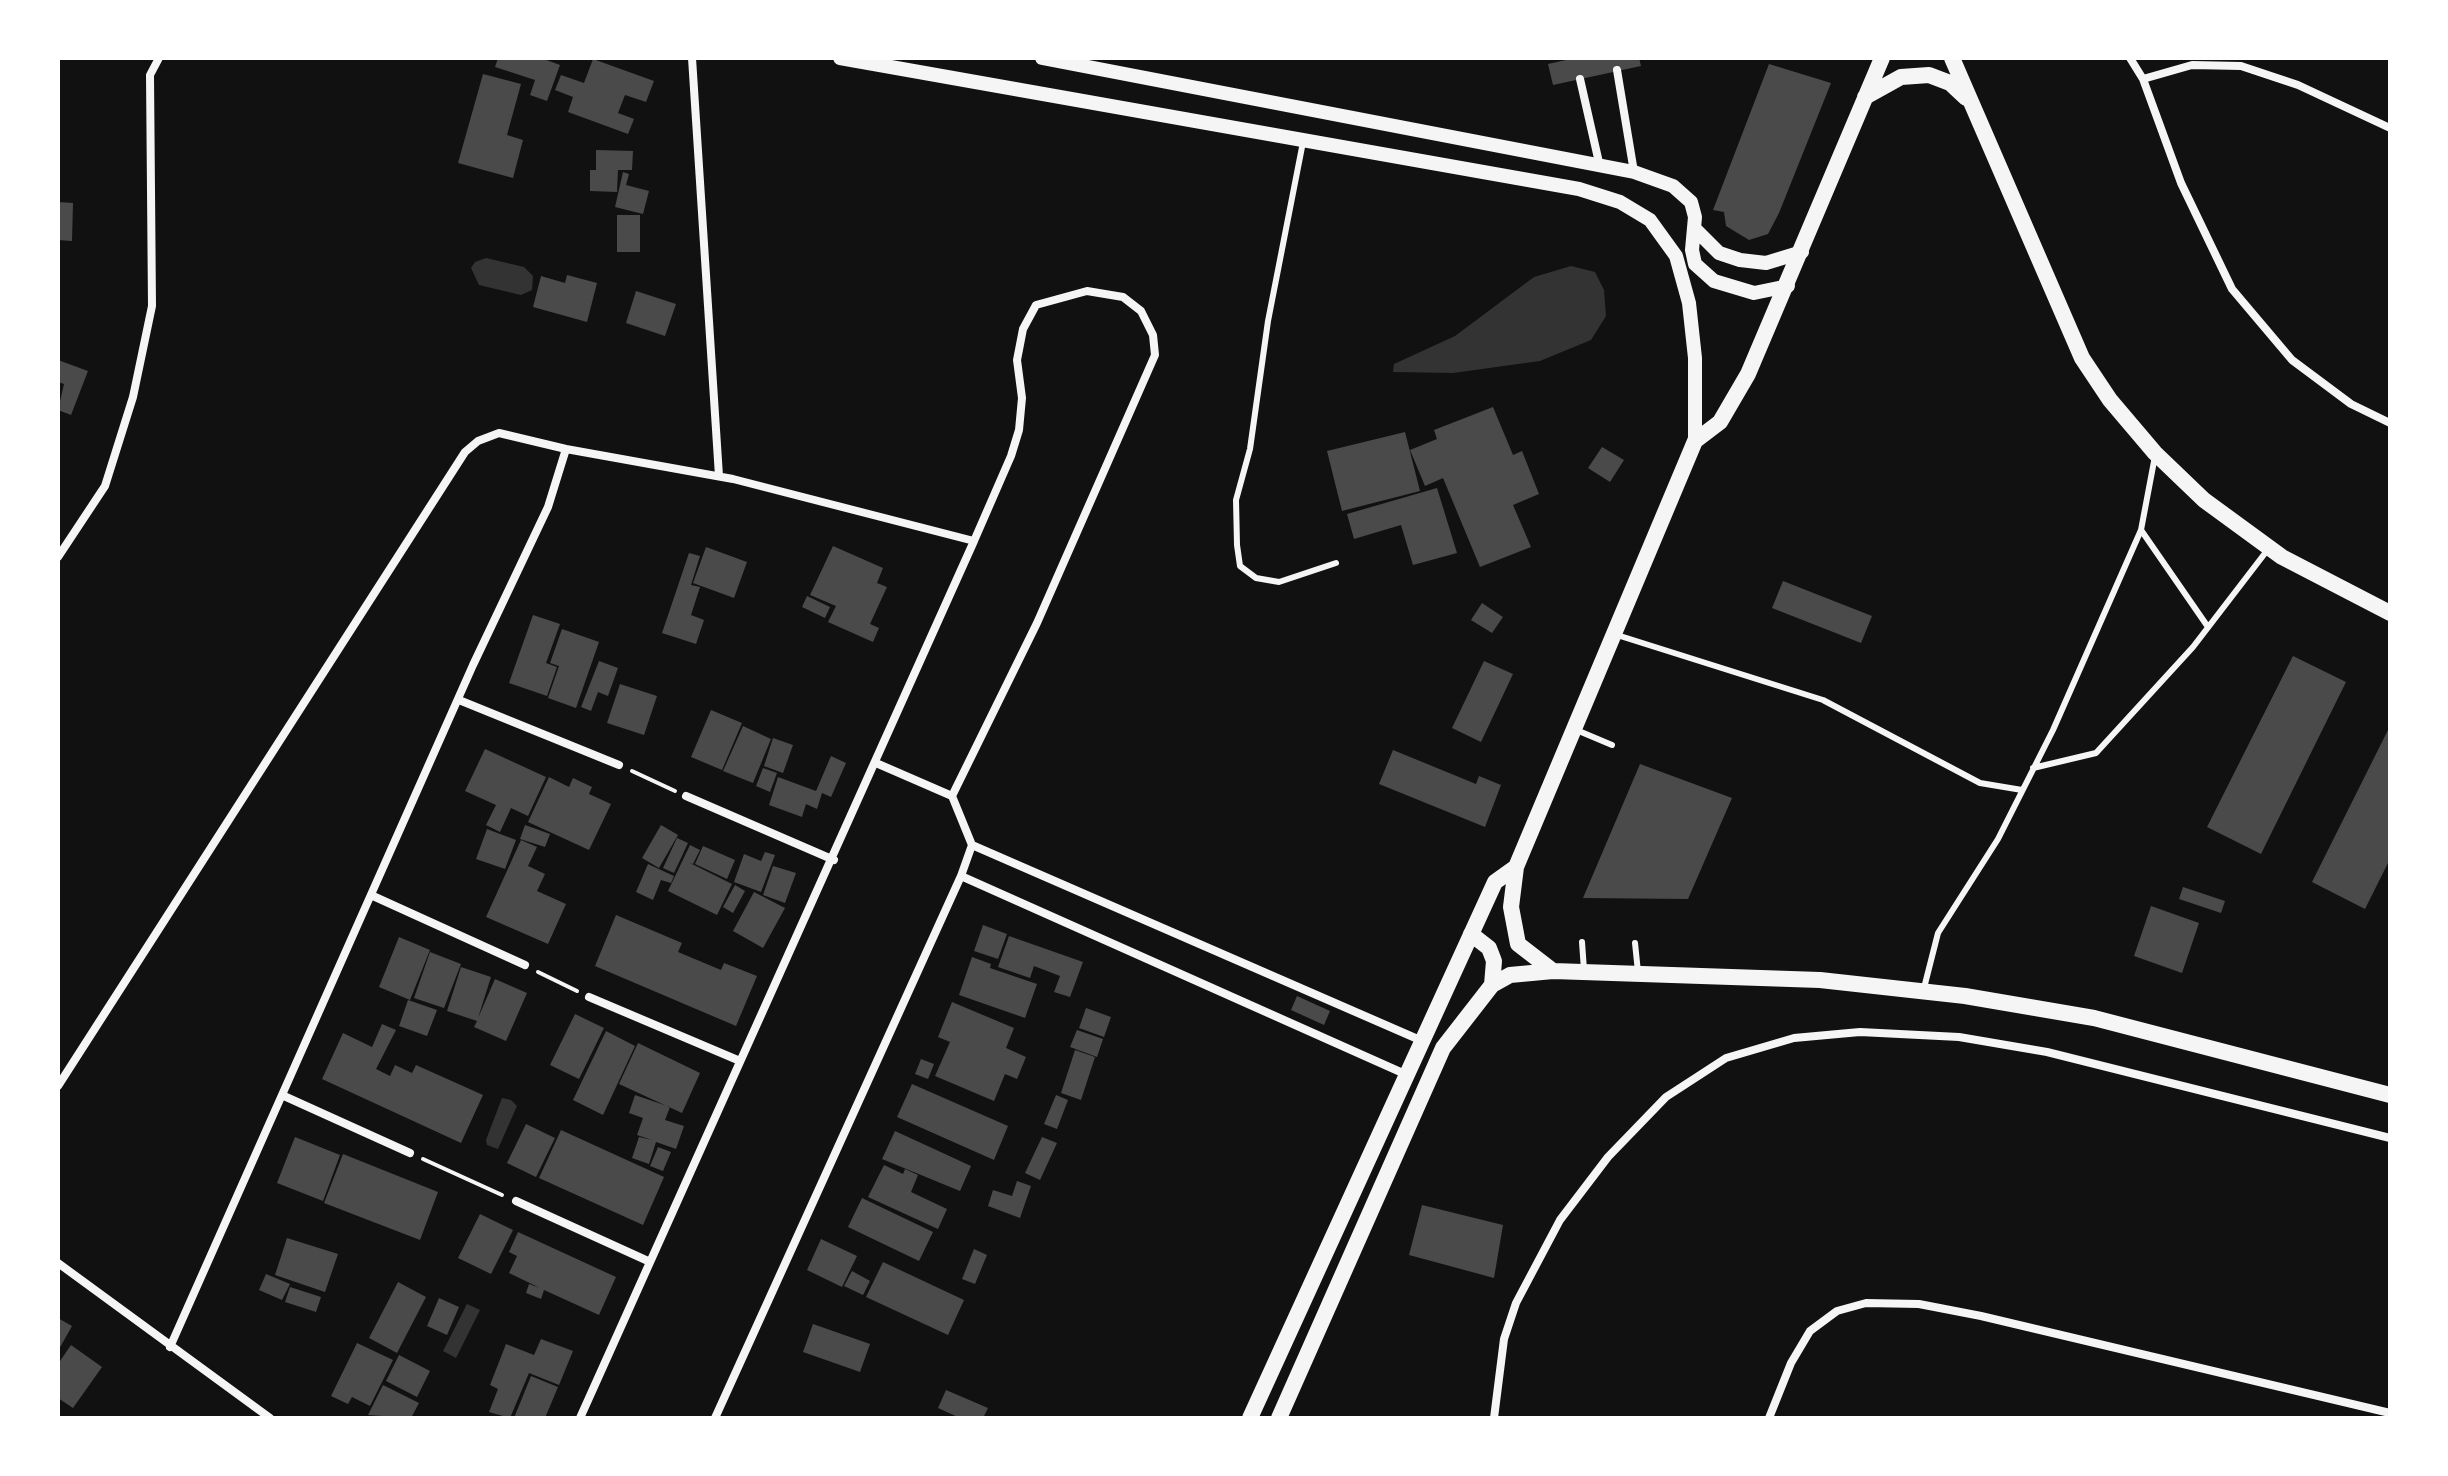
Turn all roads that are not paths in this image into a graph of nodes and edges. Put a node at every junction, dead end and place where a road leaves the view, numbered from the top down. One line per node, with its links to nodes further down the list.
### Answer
1 (159, 58): 28 (street)
2 (692, 58): 24 (street)
3 (840, 58): 14 (street)
4 (1042, 58): 15 (street)
5 (1882, 58): 11 (main road)
6 (1952, 58): 12 (main road)
7 (2130, 58): 10 (street)
8 (1617, 70): 16 (street)
9 (1580, 79): 15 (street)
10 (2143, 79): 13 (street); 20 (street)
11 (1865, 97): 12 (main road); 18 (main road)
12 (1975, 107): 23 (main road)
13 (2390, 128)
14 (1303, 139): 21 (street); 29 (lane)
15 (1600, 167): 16 (street)
16 (1634, 172): 17 (street)
17 (1694, 228): 18 (street); 19 (street)
18 (1802, 252): 19 (main road)
19 (1788, 286): 21 (main road)
20 (2390, 423)
21 (1695, 441): 32 (main road)
22 (566, 449): 24 (street); 33 (street); 60 (street)
23 (2155, 453): 25 (lane); 27 (main road)
24 (719, 476): 26 (street)
25 (2141, 530): 31 (lane); 38 (lane)
26 (974, 541): 36 (street); 41 (street)
27 (2269, 548): 30 (main road); 31 (lane)
28 (58, 557)
29 (1336, 563)
30 (2390, 613)
31 (2208, 627): 38 (lane)
32 (1613, 634): 34 (main road); 39 (lane)
33 (459, 700): 37 (street); 46 (street)
34 (1574, 729): 35 (lane); 44 (main road)
35 (1612, 745)
36 (876, 763): 41 (street); 43 (street)
37 (619, 765)
38 (2033, 768): 39 (lane)
39 (2022, 790): 55 (lane)
40 (686, 796): 43 (street)
41 (952, 796): 42 (street)
42 (972, 845): 45 (street); 57 (street)
43 (834, 860): 58 (street)
44 (1516, 867): 47 (main road); 51 (main road)
45 (961, 876): 59 (street); 72 (street)
46 (373, 896): 50 (street); 62 (street)
47 (1471, 934): 54 (main road); 57 (main road)
48 (1582, 942): 52 (lane)
49 (1635, 943): 53 (lane)
50 (525, 965)
51 (1553, 971): 52 (main road); 54 (main road)
52 (1584, 973): 53 (main road)
53 (1639, 975): 55 (main road)
54 (1492, 985): 74 (main road)
55 (1923, 991): 61 (main road)
56 (589, 997): 58 (street)
57 (1420, 1040): 59 (main road)
58 (740, 1061): 66 (street)
59 (1405, 1074): 73 (main road)
60 (58, 1086)
61 (2390, 1095)
62 (284, 1096): 64 (street); 68 (street)
63 (2390, 1138): 75 (street)
64 (410, 1153)
65 (516, 1201): 66 (street)
66 (648, 1261): 71 (street)
67 (58, 1263): 68 (street)
68 (170, 1347): 70 (street)
69 (2390, 1413): 76 (street)
70 (270, 1418)
71 (580, 1418)
72 (715, 1418)
73 (1250, 1418)
74 (1279, 1418)
75 (1494, 1418)
76 (1769, 1418)

